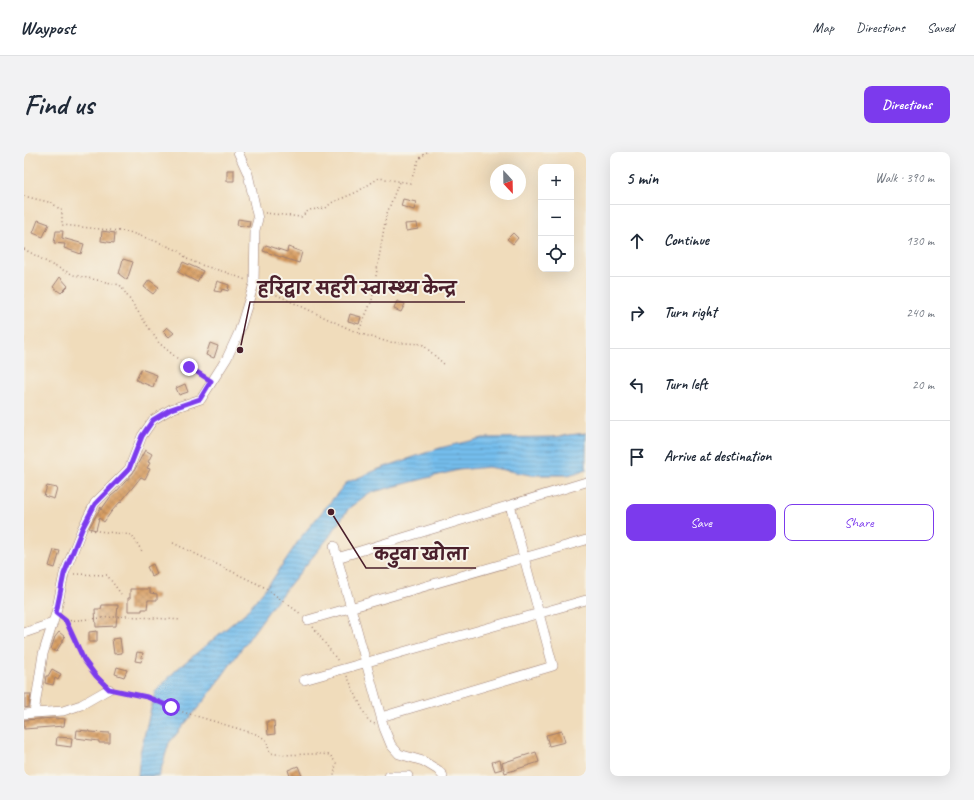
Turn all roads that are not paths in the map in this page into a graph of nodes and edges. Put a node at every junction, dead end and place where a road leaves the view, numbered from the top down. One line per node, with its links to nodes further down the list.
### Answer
1 (238, 152): 12 (street)
2 (586, 482): 3 (street)
3 (510, 505): 6 (street); 7 (street)
4 (586, 540): 7 (street)
5 (334, 546): 6 (street)
6 (337, 558): 9 (street)
7 (524, 558): 9 (street); 10 (street)
8 (586, 600): 10 (street)
9 (351, 609): 11 (street); 14 (street)
10 (539, 613): 14 (street); 19 (street)
11 (308, 620)
12 (53, 623): 13 (street); 17 (street)
13 (24, 633)
14 (366, 662): 15 (street); 19 (street)
15 (304, 680)
16 (109, 689): 17 (street)
17 (34, 713): 18 (street)
18 (24, 714)
19 (381, 717): 22 (street)
20 (389, 776): 21 (street)
21 (408, 776)
22 (443, 776)

